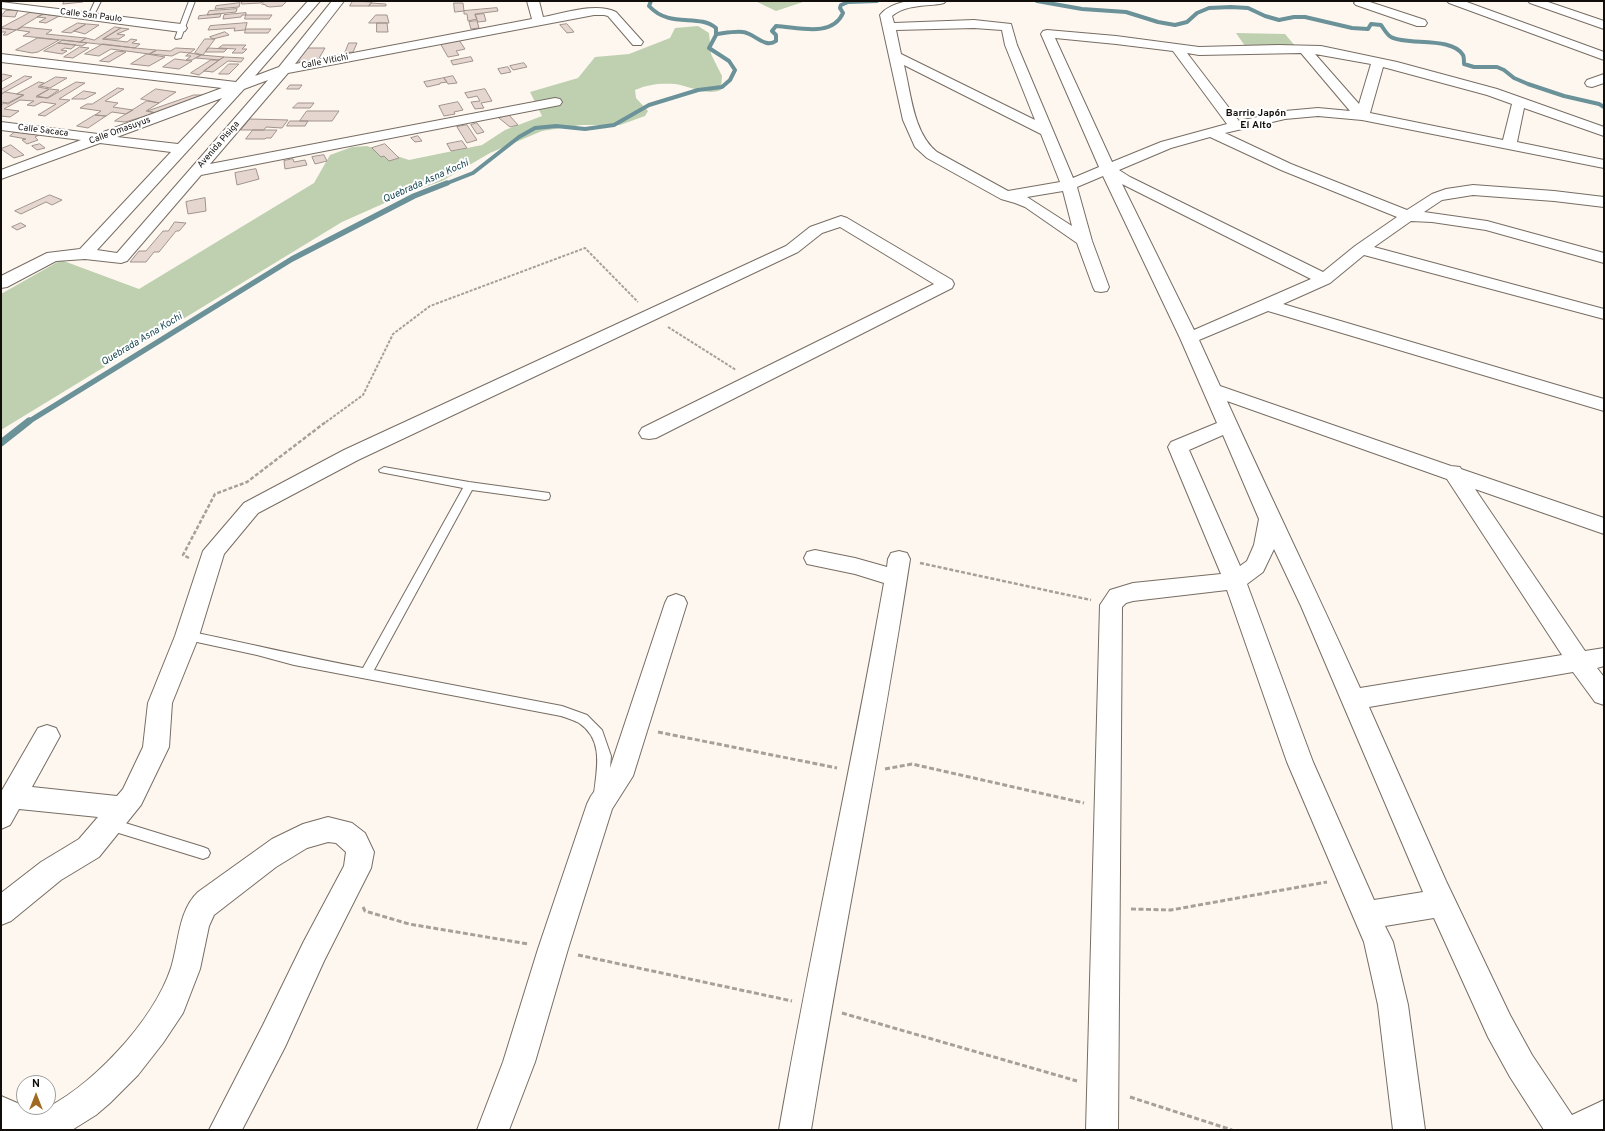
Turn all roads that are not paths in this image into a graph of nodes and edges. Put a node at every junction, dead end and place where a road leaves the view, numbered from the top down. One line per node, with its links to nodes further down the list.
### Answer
1 (98, 1): 11 (lane)
2 (192, 1): 16 (lane)
3 (314, 1): 25 (street)
4 (338, 1): 24 (street, Avenida Pisiga)
5 (533, 1): 12 (street)
6 (940, 1): 15 (street)
7 (1365, 1): 13 (street)
8 (1452, 1): 20 (street)
9 (1534, 1): 14 (street)
10 (1, 5): 11 (street, Calle San Paulo)
11 (91, 16): 16 (street, Calle San Paulo)
12 (538, 21): 17 (street, Calle Vitichi); 24 (street, Calle Vitichi)
13 (1420, 23)
14 (1604, 25)
15 (889, 26): 21 (street); 31 (street)
16 (180, 33)
17 (637, 42)
18 (1178, 48): 19 (street); 30 (street); 38 (street)
19 (1305, 50): 23 (street); 28 (street)
20 (1604, 56)
21 (897, 57): 31 (street); 42 (street)
22 (1, 58): 25 (street, Calle Vitichi)
23 (1378, 62): 26 (street); 28 (street)
24 (284, 70): 25 (street, Calle Vitichi); 39 (street, Avenida Pisiga)
25 (239, 87): 34 (street, Calle Omasuyus); 36 (street)
26 (1519, 101): 33 (street); 35 (street)
27 (556, 102): 39 (street)
28 (1362, 116): 30 (street); 35 (street)
29 (1, 126): 34 (street, Calle Sacaca)
30 (1235, 126): 32 (street)
31 (1048, 132): 41 (street)
32 (1211, 132): 38 (street); 44 (street)
33 (1604, 132)
34 (100, 139): 36 (street, Calle Sacaca); 40 (street, Calle Omasuyus)
35 (1509, 145): 37 (street)
36 (181, 149): 47 (street)
37 (1604, 164)
38 (1109, 170): 41 (street); 49 (street); 54 (street)
39 (197, 171): 47 (street, Avenida Pisiga)
40 (1, 175)
41 (1069, 185): 42 (street); 45 (street)
42 (1006, 196): 45 (street)
43 (1604, 202): 44 (street)
44 (1408, 216): 46 (street); 48 (street)
45 (1084, 242): 51 (street)
46 (1361, 249): 49 (street); 53 (street)
47 (85, 254): 50 (street, Avenida Pisiga)
48 (1604, 258)
49 (1324, 278): 52 (street)
50 (1, 283)
51 (1101, 287)
52 (1267, 305): 54 (street); 56 (street)
53 (1604, 314)
54 (1189, 338): 55 (street)
55 (1213, 390): 57 (street); 60 (street)
56 (1604, 406)
57 (1229, 425): 63 (street); 66 (street)
58 (649, 433): 68 (street)
59 (384, 470): 61 (lane)
60 (1453, 472): 64 (street); 70 (street)
61 (469, 486): 62 (lane); 71 (lane)
62 (545, 496)
63 (1270, 519): 66 (street); 73 (street)
64 (1604, 526)
65 (814, 558): 88 (street)
66 (1235, 581): 81 (street); 89 (street)
67 (676, 603): 75 (street)
68 (187, 636): 71 (lane); 77 (street)
69 (1604, 657): 70 (street)
70 (1580, 662): 72 (street); 73 (street)
71 (366, 673): 75 (lane)
72 (1604, 695)
73 (1352, 700): 79 (street)
74 (47, 736): 76 (street)
75 (600, 804): 87 (street)
76 (7, 807): 77 (street)
77 (116, 816): 78 (lane); 80 (street)
78 (203, 853)
79 (1442, 903): 81 (street); 92 (street)
80 (1, 910)
81 (1366, 915): 82 (street)
82 (1404, 1074): 90 (street); 91 (street)
83 (1, 1112): 85 (street)
84 (1604, 1116): 93 (street)
85 (37, 1130): 86 (street)
86 (225, 1130)
87 (493, 1130)
88 (796, 1130)
89 (1102, 1130)
90 (1409, 1130)
91 (1423, 1130)
92 (1563, 1130)
93 (1575, 1130)

